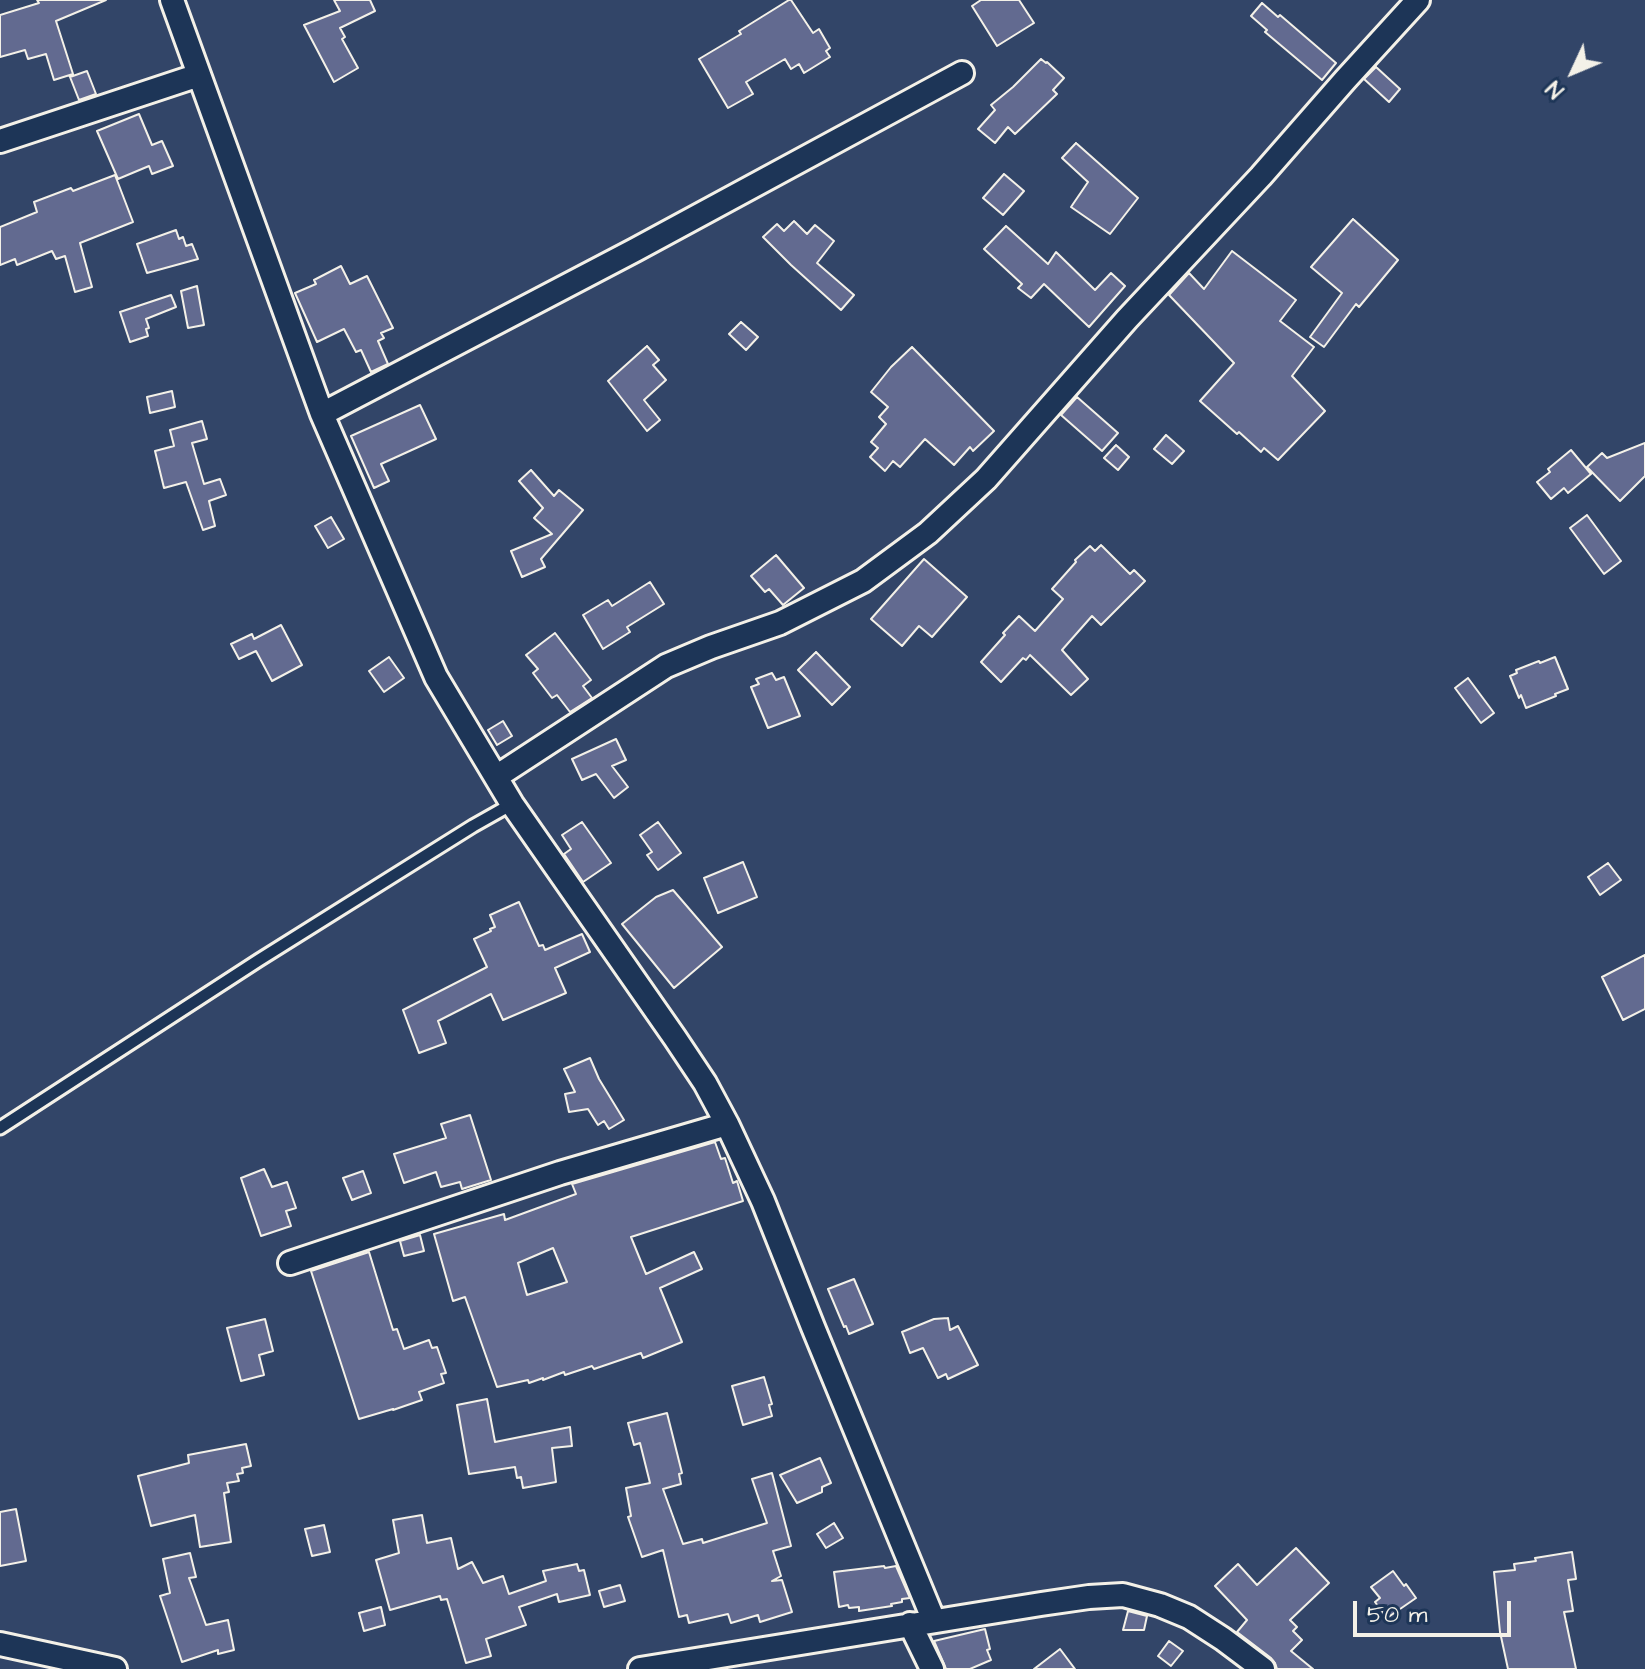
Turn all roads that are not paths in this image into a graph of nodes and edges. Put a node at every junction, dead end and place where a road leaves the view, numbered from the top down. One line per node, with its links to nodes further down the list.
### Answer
1 (172, 0): 4 (street)
2 (1418, 0): 7 (street)
3 (962, 73): 6 (street)
4 (199, 75): 5 (street); 6 (street)
5 (0, 141)
6 (322, 414): 7 (street)
7 (496, 777): 8 (street)
8 (512, 804): 9 (street); 10 (lane)
9 (727, 1124): 11 (street); 12 (street)
10 (0, 1128)
11 (290, 1263)
12 (934, 1621): 13 (street); 18 (street)
13 (910, 1624): 15 (street); 17 (street)
14 (0, 1644): 16 (street)
15 (655, 1668)
16 (115, 1669)
17 (932, 1669)
18 (1263, 1669)

